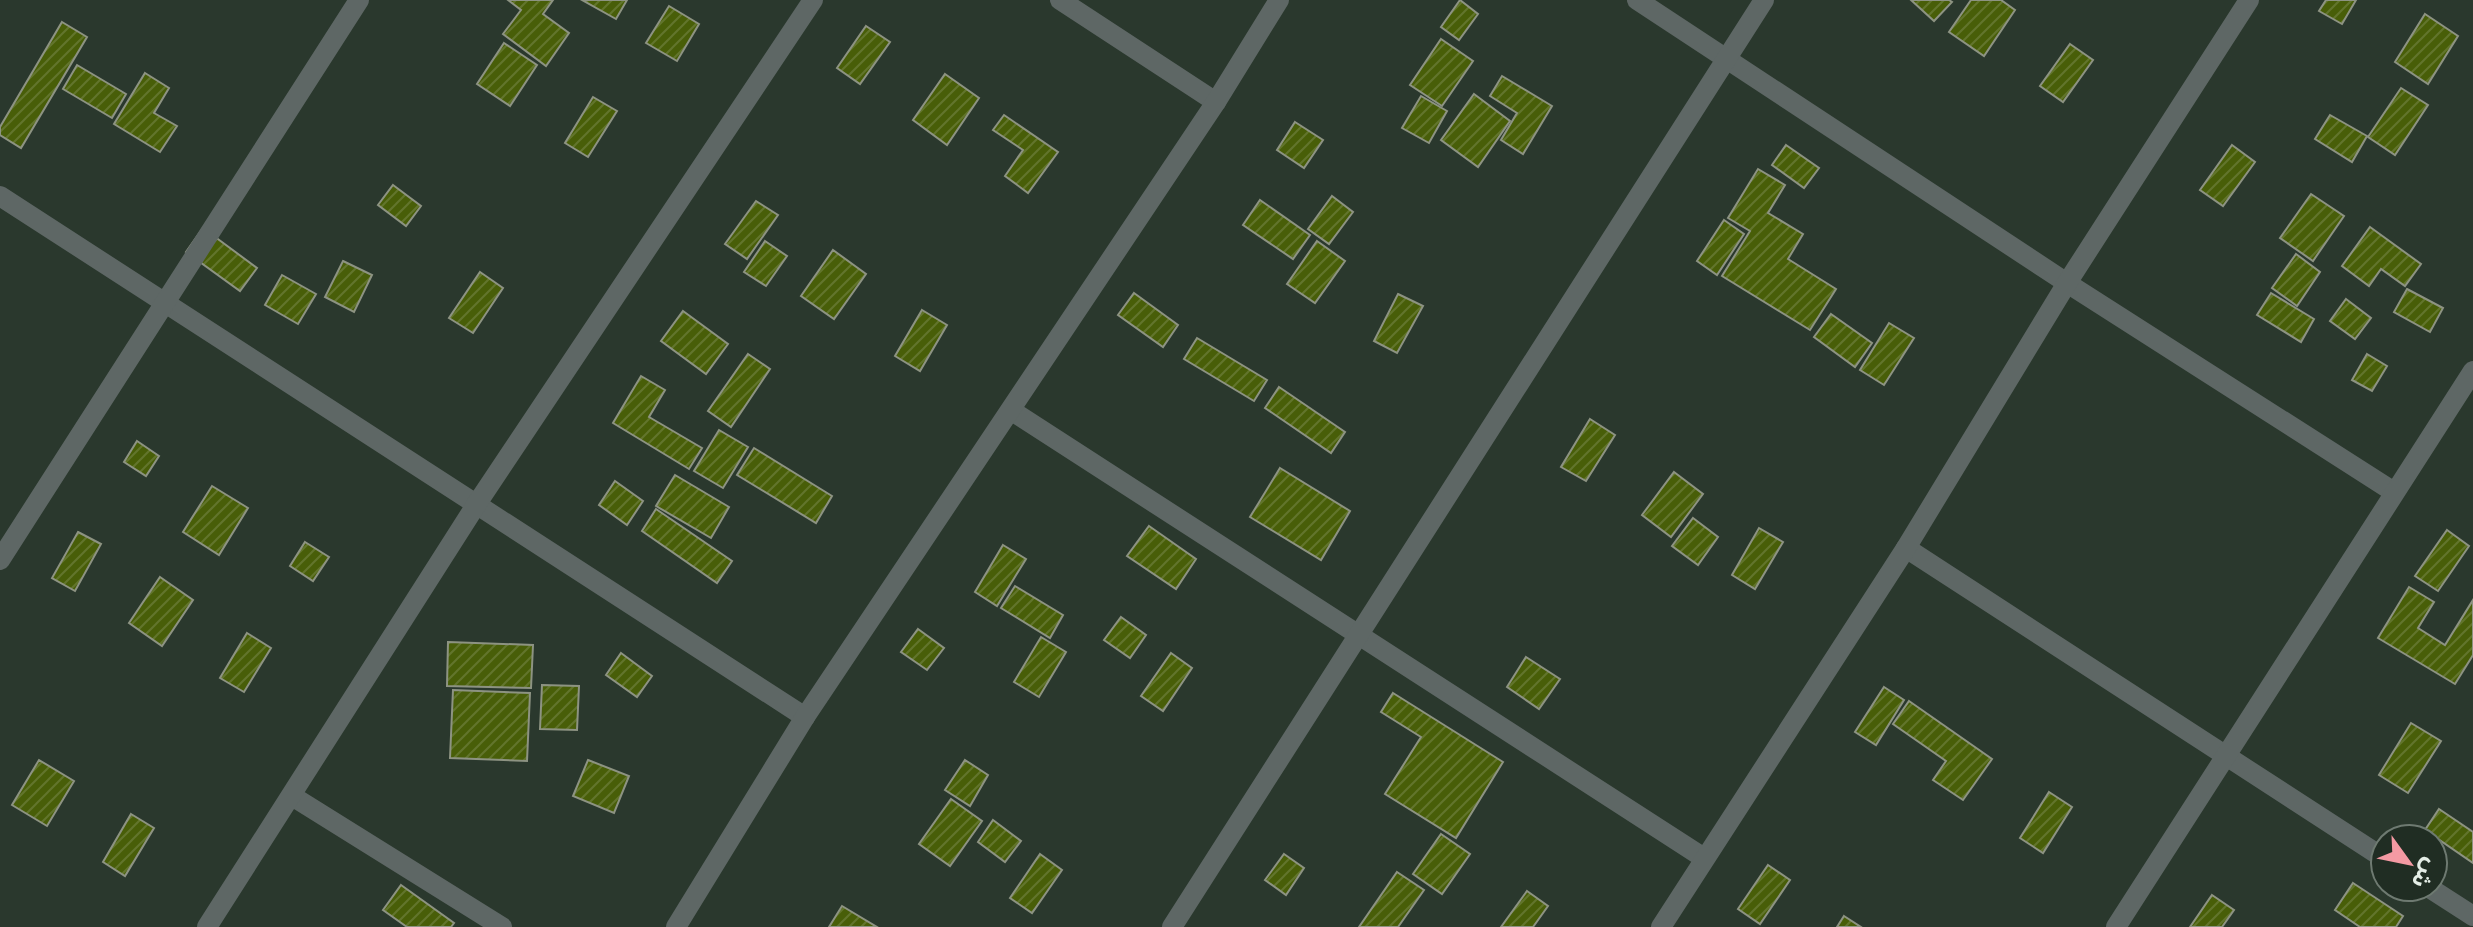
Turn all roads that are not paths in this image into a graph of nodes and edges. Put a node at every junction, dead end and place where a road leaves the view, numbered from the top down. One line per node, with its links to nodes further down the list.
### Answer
1 (359, 0): 12 (street)
2 (813, 0): 16 (street)
3 (1060, 0): 9 (street)
4 (1279, 0): 9 (street)
5 (1637, 0): 8 (street)
6 (1764, 0): 8 (street)
7 (2249, 0): 11 (street)
8 (1727, 59): 11 (street); 19 (street)
9 (1216, 102): 14 (street)
10 (0, 196): 12 (street)
11 (2067, 283): 15 (street); 17 (street)
12 (164, 301): 16 (street); 18 (street)
13 (2473, 371): 15 (street)
14 (1012, 411): 19 (street); 20 (street)
15 (2394, 492): 21 (street)
16 (476, 505): 20 (street); 22 (street)
17 (1906, 548): 21 (street); 24 (street)
18 (0, 560)
19 (1361, 635): 24 (street); 30 (street)
20 (805, 717): 29 (street)
21 (2226, 757): 23 (street); 32 (street)
22 (292, 796): 27 (street); 28 (street)
23 (2369, 849)
24 (1704, 858): 31 (street)
25 (2449, 901): 26 (street)
26 (2473, 916)
27 (207, 927)
28 (502, 927)
29 (676, 927)
30 (1172, 927)
31 (1661, 927)
32 (2116, 927)

